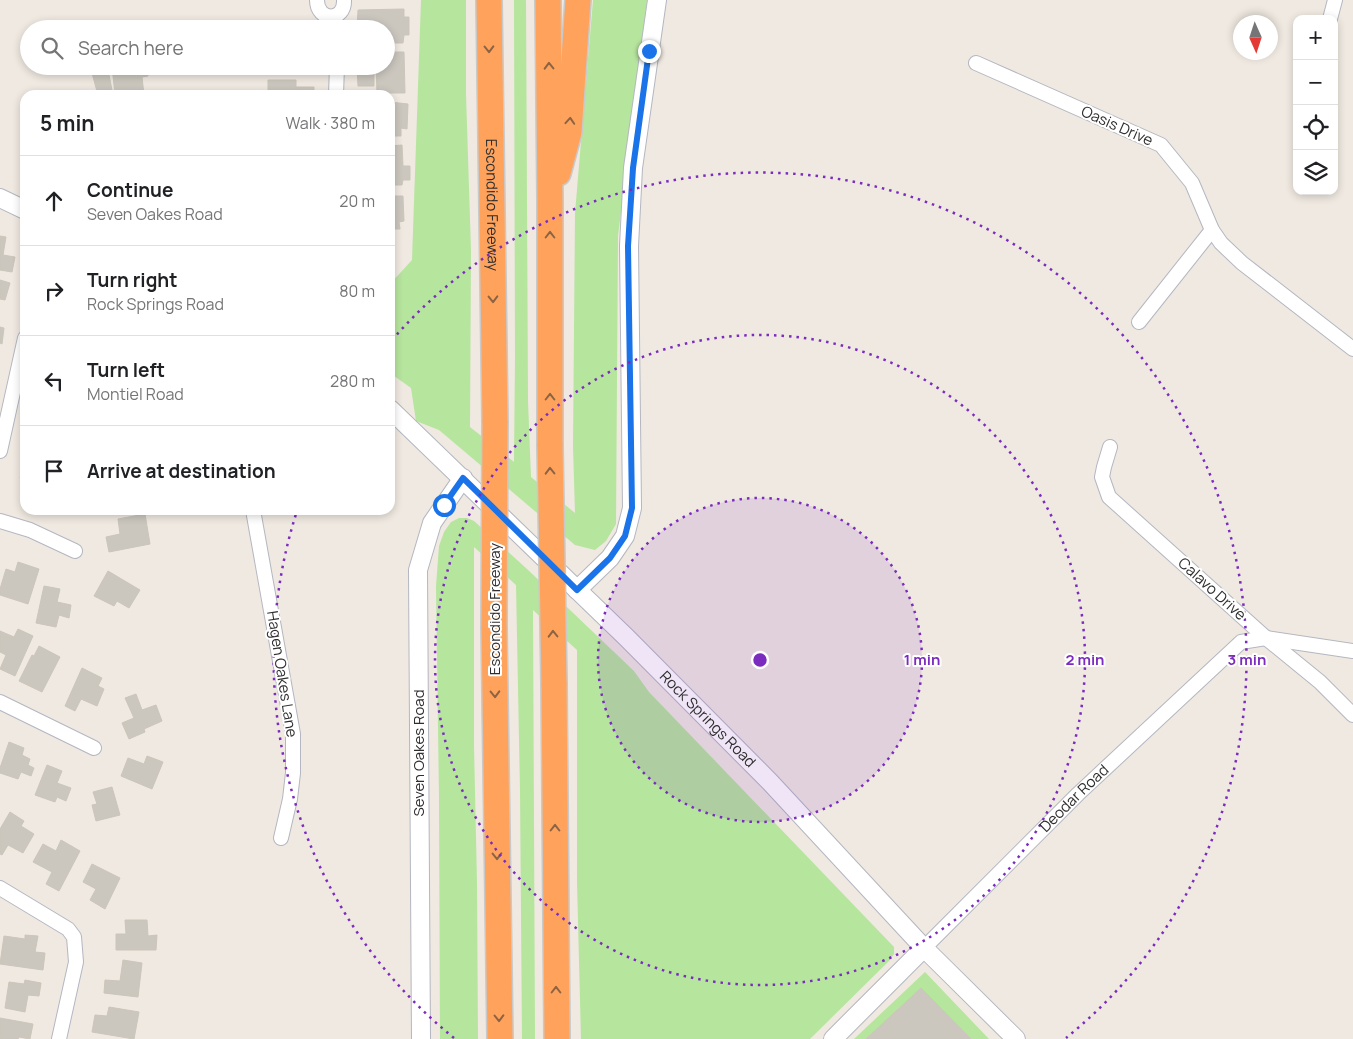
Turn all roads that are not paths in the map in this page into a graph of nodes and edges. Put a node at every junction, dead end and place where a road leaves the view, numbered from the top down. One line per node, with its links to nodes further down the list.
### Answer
1 (317, 0): 9 (street)
2 (344, 0): 10 (street)
3 (488, 0): 39 (highway, Escondido Freeway, one-way to 39, bridge)
4 (548, 0): 15 (highway, one-way to 4)
5 (578, 0): 15 (highway, one-way to 5)
6 (656, 0): 28 (street)
7 (1334, 0): 8 (street)
8 (1331, 15)
9 (336, 20)
10 (339, 20)
11 (976, 63): 17 (street, Oasis Drive)
12 (336, 75): 13 (street)
13 (336, 90)
14 (0, 198): 16 (street)
15 (550, 202): 40 (highway, one-way to 15, bridge)
16 (20, 208)
17 (1212, 230): 18 (street); 19 (street, Oasis Drive)
18 (1139, 322)
19 (1353, 349)
20 (20, 362): 23 (street)
21 (395, 414): 24 (street, Rock Springs Road)
22 (1110, 448): 29 (street, Calavo Drive)
23 (0, 451)
24 (463, 478): 28 (street, Rock Springs Road); 38 (street, Seven Oakes Road)
25 (254, 515): 34 (street, Hagen Oakes Lane)
26 (0, 521): 27 (street)
27 (75, 551)
28 (577, 590): 36 (street, Rock Springs Road)
29 (1266, 638): 30 (street, Deodar Road); 32 (street, Calavo Drive); 36 (street, Deodar Road)
30 (1353, 652)
31 (0, 702): 33 (street)
32 (1353, 715)
33 (94, 748)
34 (281, 838)
35 (0, 888): 37 (street)
36 (924, 948): 41 (street, Deodar Road); 42 (street, Rock Springs Road)
37 (59, 1039)
38 (421, 1039)
39 (500, 1039)
40 (557, 1039)
41 (833, 1039)
42 (1016, 1039)

